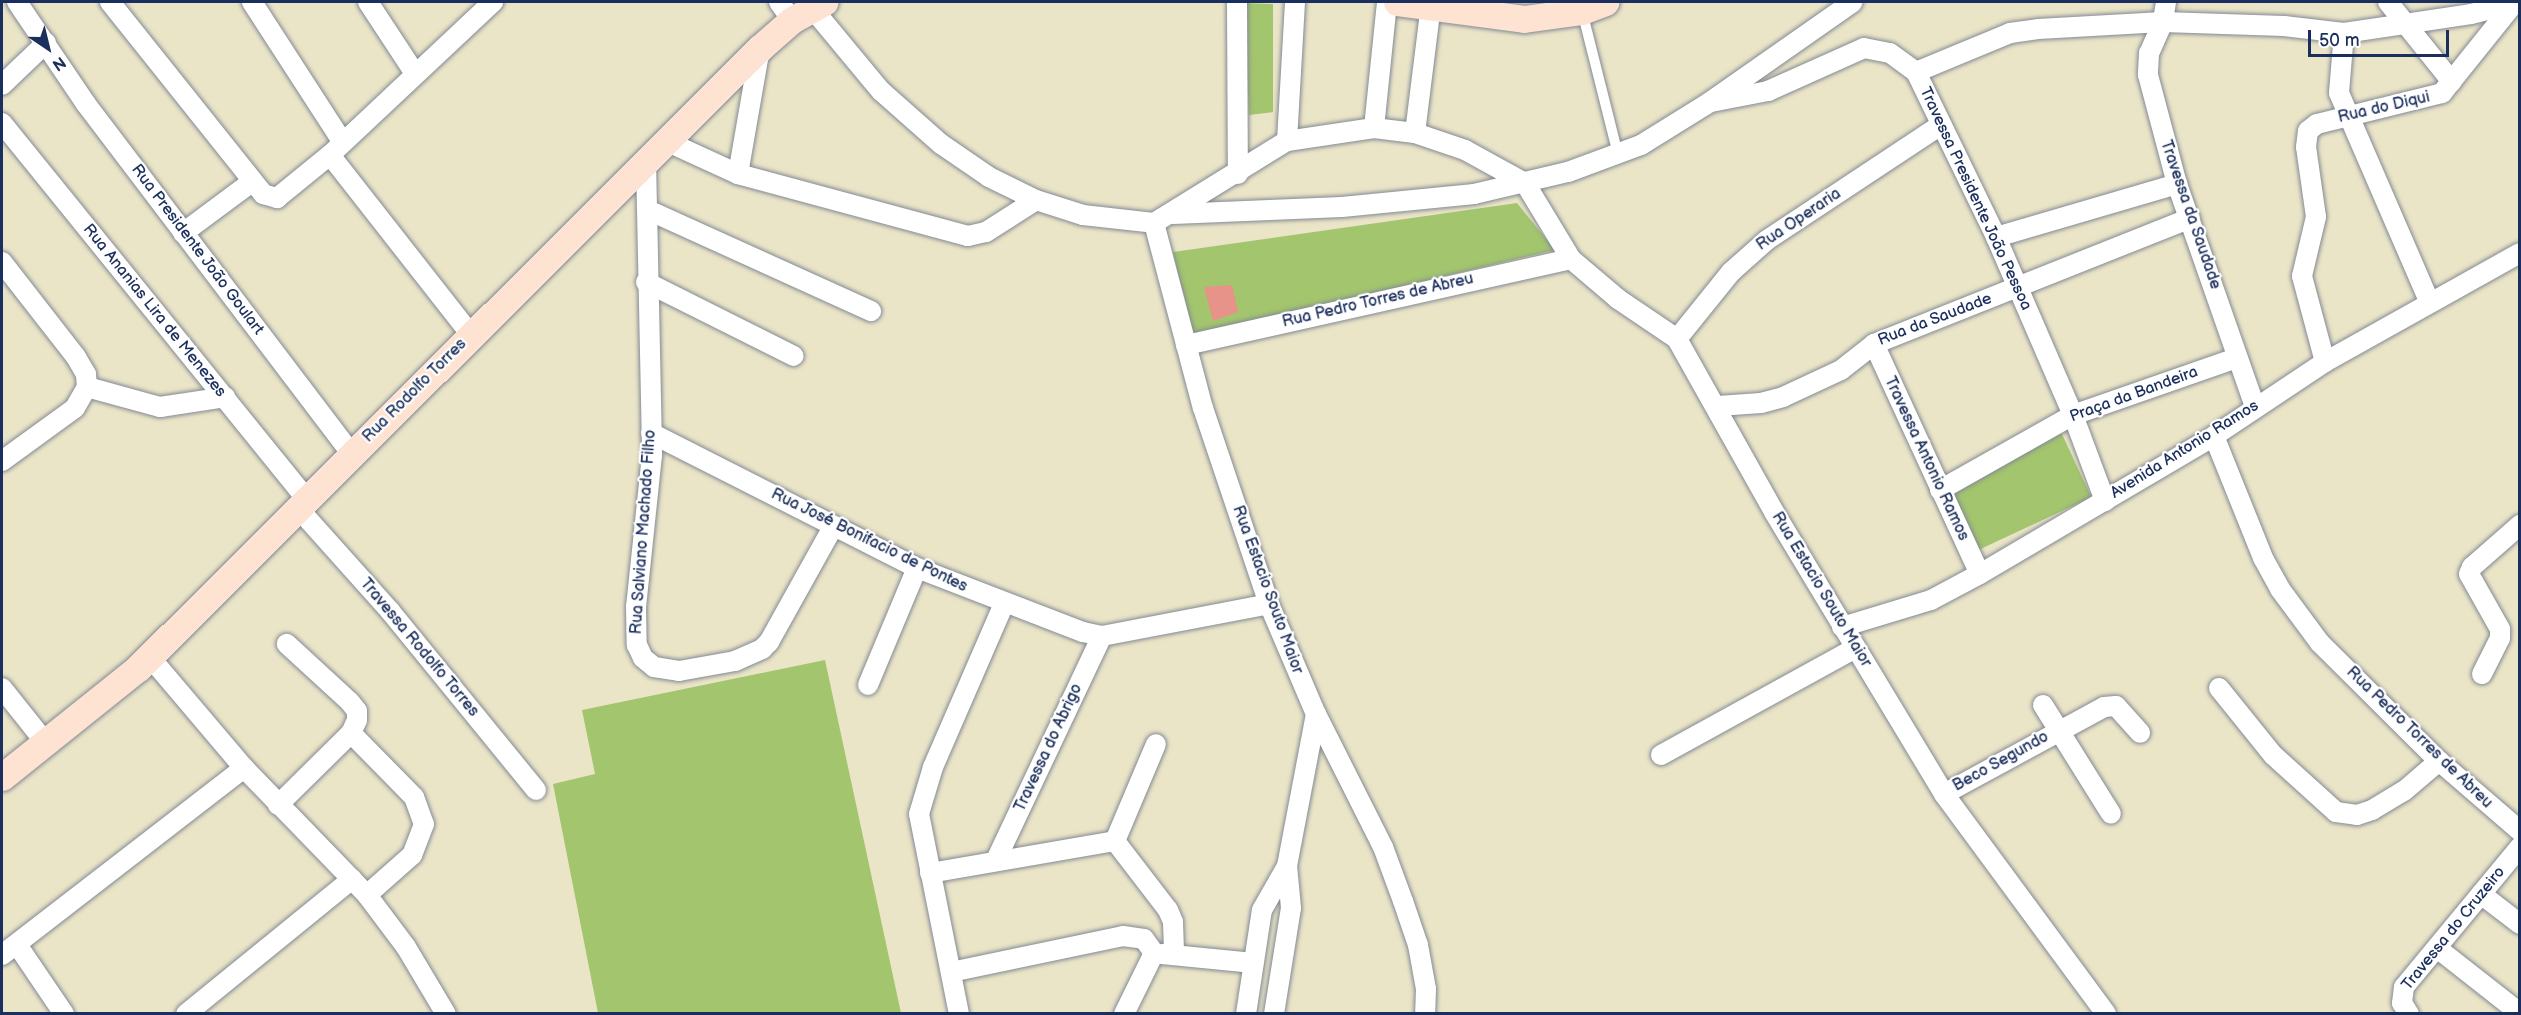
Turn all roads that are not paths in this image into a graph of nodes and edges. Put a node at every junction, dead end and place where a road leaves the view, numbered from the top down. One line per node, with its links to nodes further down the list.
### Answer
1 (17, 2): 21 (street, Rua Presidente João Goulart)
2 (110, 2): 40 (street)
3 (252, 2): 35 (street)
4 (368, 2): 23 (street)
5 (1237, 2): 39 (street)
6 (1295, 2): 34 (street)
7 (1387, 2): 31 (street)
8 (1397, 2): 14 (main road)
9 (1853, 2): 27 (street)
10 (2166, 2): 18 (street, Travessa da Saudade)
11 (2388, 2): 19 (street)
12 (2516, 2): 19 (street); 25 (street, Rua do Diqui)
13 (485, 4): 23 (street)
14 (1431, 5): 17 (main road); 32 (street)
15 (1593, 6): 17 (main road); 36 (lane)
16 (802, 8): 22 (main road, Rua Rodolfo Torres); 43 (street)
17 (1522, 10)
18 (2163, 22): 20 (street); 24 (street); 42 (street, Travessa da Saudade)
19 (2404, 23): 20 (street); 25 (street)
20 (2344, 33): 28 (street)
21 (46, 43): 26 (street); 47 (street, Rua Presidente João Goulart)
22 (760, 48): 33 (main road, Rua Rodolfo Torres); 38 (street)
23 (414, 72): 35 (street)
24 (1916, 72): 27 (street, Travessa Presidente João Pessoa); 30 (street, Travessa Presidente João Pessoa)
25 (2452, 82): 28 (street, Rua do Diqui)
26 (2, 85)
27 (1710, 102): 36 (street)
28 (2349, 115): 54 (street); 62 (street, Rua do Diqui)
29 (2, 123): 64 (street, Rua Ananias Lira de Menezes)
30 (1941, 125): 48 (street, Travessa Presidente João Pessoa); 57 (street, Rua Operaria)
31 (1374, 128): 32 (street); 34 (street)
32 (1415, 133): 41 (street)
33 (666, 141): 37 (main road, Rua Rodolfo Torres); 38 (street)
34 (1287, 141): 39 (street)
35 (336, 148): 40 (street); 56 (street)
36 (1618, 154): 41 (street)
37 (646, 161): 44 (street, Rua Salviano Machado Filho); 56 (main road, Rua Rodolfo Torres)
38 (738, 174): 43 (street)
39 (1238, 174): 45 (street)
40 (253, 181): 47 (street)
41 (1525, 183): 45 (street); 50 (street, Rua Estacio Souto Maior)
42 (2177, 184): 46 (street, Travessa da Saudade); 48 (street)
43 (1036, 200): 45 (street)
44 (648, 210): 52 (street, Rua Salviano Machado Filho); 55 (street)
45 (1162, 218): 59 (street, Rua Estacio Souto Maior)
46 (2190, 218): 53 (street, Rua da Saudade); 61 (street, Travessa da Saudade)
47 (183, 233): 70 (street, Rua Presidente João Goulart)
48 (1996, 237): 53 (street, Travessa Presidente João Pessoa)
49 (2520, 253): 54 (street, Avenida Antonio Ramos)
50 (1571, 259): 57 (street, Rua Estacio Souto Maior); 59 (street, Rua Pedro Torres de Abreu)
51 (2, 262): 63 (street)
52 (646, 282): 60 (street); 68 (street, Rua Salviano Machado Filho)
53 (2018, 289): 58 (street, Rua da Saudade); 67 (street, Travessa Presidente João Pessoa)
54 (2429, 301): 62 (street, Avenida Antonio Ramos)
55 (870, 311)
56 (471, 335): 70 (main road, Rua Rodolfo Torres)
57 (1677, 339): 65 (street, Rua Estacio Souto Maior)
58 (1874, 344): 65 (street, Rua da Saudade); 72 (street, Travessa Antonio Ramos)
59 (1186, 345): 80 (street, Rua Estacio Souto Maior)
60 (794, 356)
61 (2237, 358): 66 (street, Travessa da Saudade); 67 (street, Praça da Bandeira)
62 (2325, 362): 66 (street, Avenida Antonio Ramos)
63 (87, 387): 64 (street); 71 (street)
64 (225, 397): 74 (street, Rua Ananias Lira de Menezes)
65 (1718, 406): 81 (street, Rua Estacio Souto Maior)
66 (2255, 407): 69 (street, Avenida Antonio Ramos)
67 (2073, 414): 72 (street, Praça da Bandeira); 73 (street, Travessa Presidente João Pessoa)
68 (651, 433): 76 (street, Rua José Bonifacio de Pontes); 76 (street, Rua Salviano Machado Filho)
69 (2214, 436): 73 (street, Avenida Antonio Ramos); 98 (street, Rua Pedro Torres de Abreu)
70 (352, 454): 74 (main road, Rua Rodolfo Torres)
71 (2, 461)
72 (1940, 490): 78 (street, Travessa Antonio Ramos)
73 (2104, 501): 78 (street, Avenida Antonio Ramos)
74 (303, 503): 85 (main road, Rua Rodolfo Torres); 101 (street, Travessa Rodolfo Torres)
75 (2520, 525): 86 (street)
76 (833, 527): 77 (street, Rua José Bonifacio de Pontes)
77 (917, 568): 79 (street, Rua José Bonifacio de Pontes); 87 (street)
78 (1980, 574): 81 (street, Avenida Antonio Ramos)
79 (1004, 604): 82 (street, Rua José Bonifacio de Pontes); 110 (street)
80 (1269, 604): 82 (street, Rua José Bonifacio de Pontes); 91 (street, Rua Estacio Souto Maior)
81 (1842, 627): 84 (street, Rua Estacio Souto Maior)
82 (1102, 636): 108 (street, Travessa do Abrigo)
83 (287, 644): 93 (street)
84 (1856, 648): 97 (street); 102 (street, Rua Estacio Souto Maior)
85 (149, 656): 95 (main road, Rua Rodolfo Torres); 99 (street)
86 (2482, 674)
87 (868, 685)
88 (2, 688): 95 (street)
89 (2219, 688): 98 (street)
90 (2043, 705): 92 (street, Beco Segundo)
91 (1316, 714): 109 (street); 130 (street, Rua Estacio Souto Maior)
92 (2059, 730): 94 (street, Beco Segundo); 102 (street, Beco Segundo); 104 (street, Beco Segundo)
93 (351, 733): 103 (street); 113 (street)
94 (2140, 733)
95 (45, 742): 100 (main road, Rua Rodolfo Torres)
96 (1156, 744): 106 (street)
97 (1661, 755)
98 (2439, 760): 105 (street, Rua Pedro Torres de Abreu)
99 (244, 768): 103 (street); 116 (street)
100 (2, 777)
101 (536, 790)
102 (1944, 794): 131 (street, Rua Estacio Souto Maior)
103 (279, 805): 111 (street)
104 (2111, 814)
105 (2520, 831)
106 (1115, 841): 108 (street); 118 (street)
107 (2520, 847): 112 (street, Travessa do Cruzeiro)
108 (996, 860): 110 (street)
109 (1287, 866): 119 (street); 129 (street)
110 (930, 873): 120 (street)
111 (352, 879): 113 (street); 125 (street)
112 (2481, 894): 114 (street); 115 (street, Travessa do Cruzeiro)
113 (367, 895): 121 (street)
114 (2520, 924)
115 (2437, 948): 122 (street, Travessa do Cruzeiro); 123 (street)
116 (10, 950): 124 (street)
117 (1154, 953): 118 (street); 120 (street); 127 (street)
118 (1174, 955): 119 (street)
119 (1254, 963): 128 (street)
120 (951, 972): 126 (street)
121 (441, 1012)
122 (2409, 1013)
123 (2520, 1013)
124 (64, 1014)
125 (186, 1014)
126 (959, 1014)
127 (1124, 1014)
128 (1246, 1014)
129 (1274, 1014)
130 (1425, 1014)
131 (2106, 1014)

